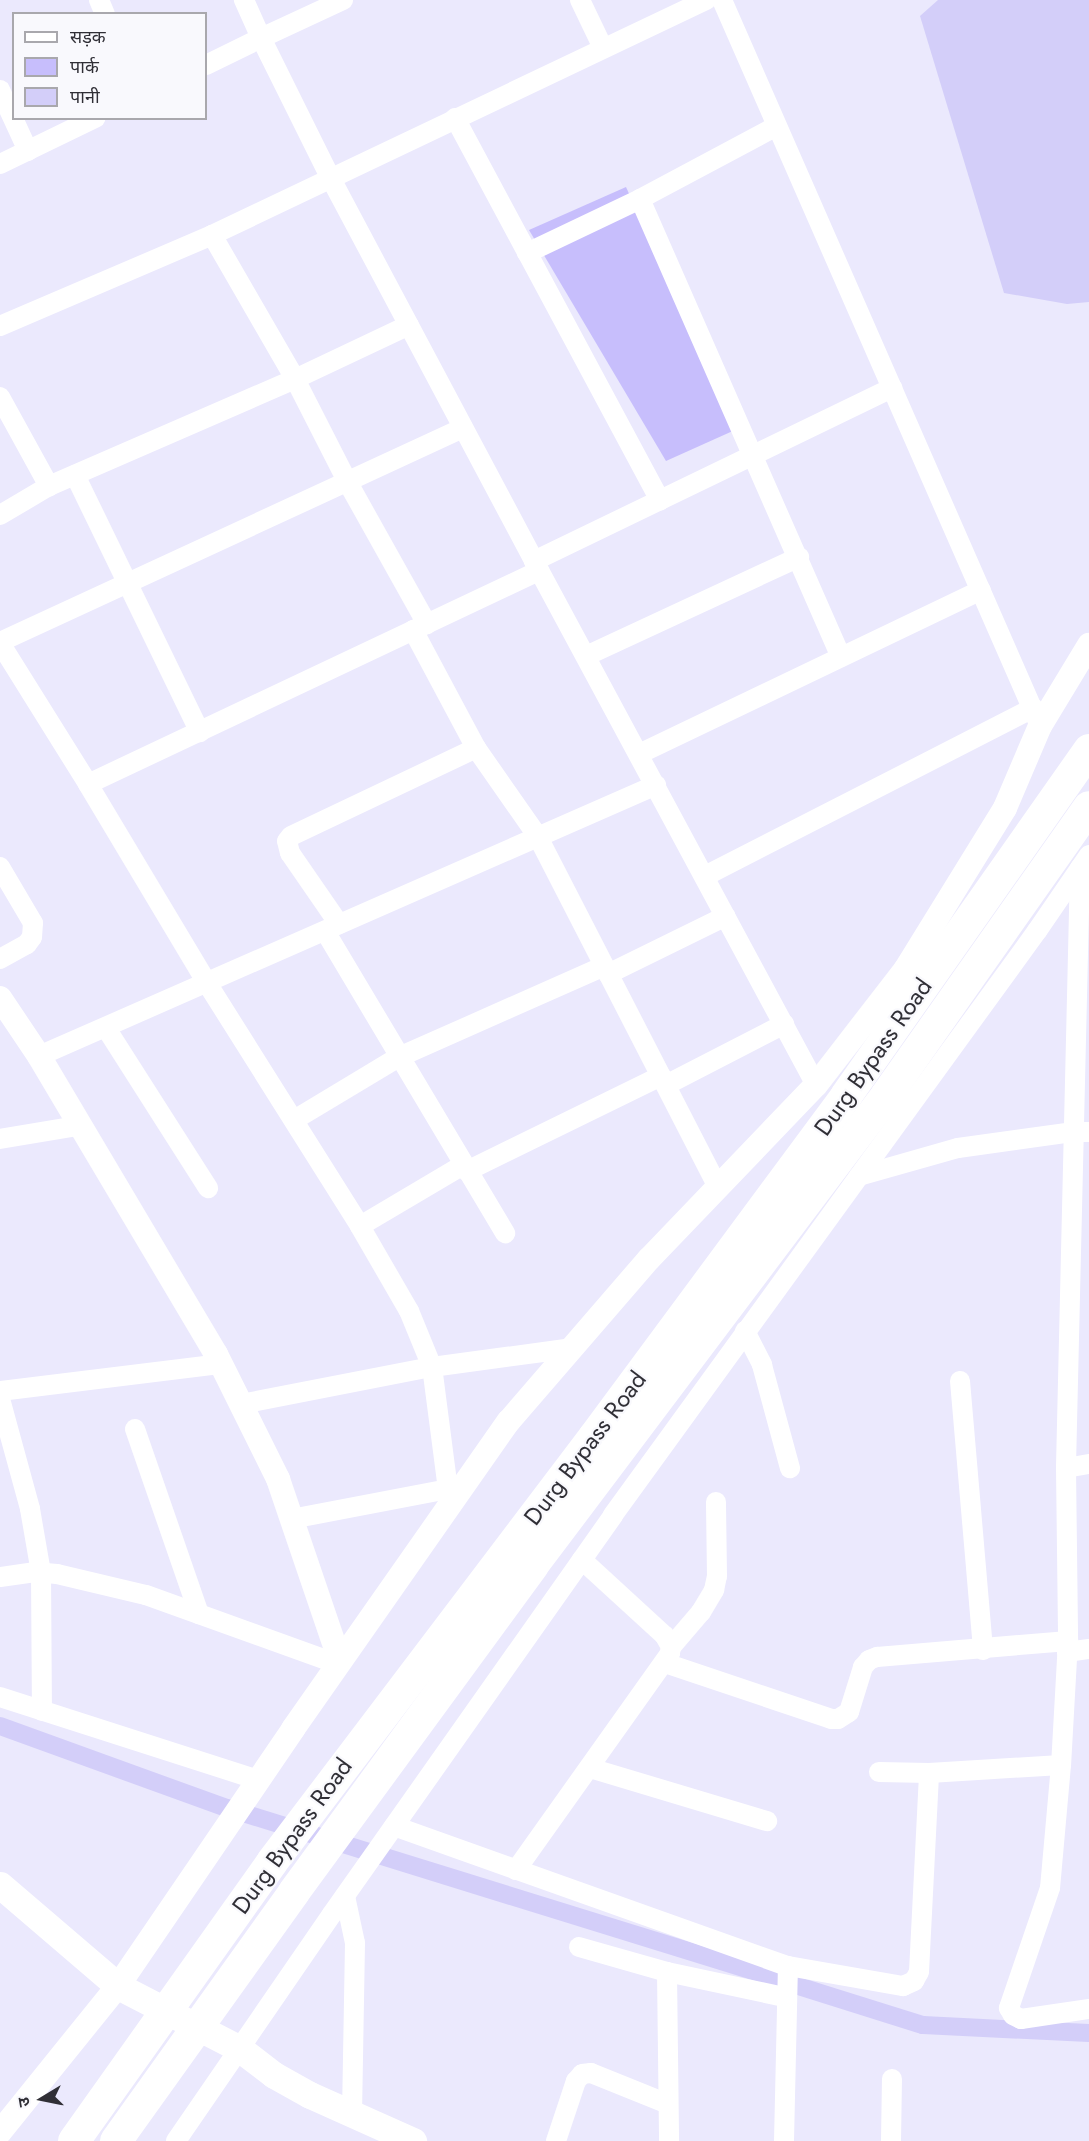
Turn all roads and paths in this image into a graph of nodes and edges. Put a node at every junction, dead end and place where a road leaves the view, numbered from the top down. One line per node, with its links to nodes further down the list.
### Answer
1 (244, 0): 6 (street)
2 (343, 0): 6 (street)
3 (580, 0): 7 (street)
4 (706, 0): 7 (street)
5 (722, 0): 14 (street)
6 (261, 38): 8 (street); 17 (street)
7 (603, 48): 11 (street)
8 (207, 65)
9 (0, 90): 10 (street)
10 (12, 116)
11 (455, 118): 17 (street); 20 (street)
12 (14, 120): 15 (street)
13 (91, 120): 15 (street)
14 (777, 126): 18 (street); 24 (street)
15 (28, 151): 16 (street)
16 (0, 164)
17 (330, 177): 19 (street); 21 (street)
18 (640, 199): 20 (street); 27 (street)
19 (212, 235): 22 (street); 23 (street)
20 (527, 253): 31 (street)
21 (408, 324): 23 (street); 26 (street)
22 (0, 326)
23 (295, 379): 28 (street); 29 (street)
24 (892, 388): 27 (street); 36 (street)
25 (0, 397): 30 (street)
26 (463, 428): 29 (street); 34 (street)
27 (755, 456): 31 (street); 33 (street)
28 (75, 475): 30 (street); 35 (street)
29 (347, 481): 35 (street); 37 (street)
30 (49, 486): 32 (street)
31 (660, 501): 34 (street)
32 (0, 515)
33 (799, 557): 40 (street); 41 (street)
34 (536, 566): 37 (street); 40 (street)
35 (128, 581): 38 (street); 43 (street)
36 (981, 590): 41 (street); 42 (street)
37 (420, 627): 43 (street); 44 (street)
38 (0, 642): 47 (street)
39 (1089, 645): 42 (street)
40 (586, 656): 46 (street)
41 (842, 657): 46 (street)
42 (1037, 717): 53 (street); 65 (street)
43 (200, 732): 47 (street)
44 (476, 748): 50 (street); 55 (street)
45 (1089, 750): 123 (highway, Durg Bypass Road)
46 (639, 754): 48 (street)
47 (88, 784): 58 (street)
48 (656, 785): 50 (street); 53 (street)
49 (1089, 807): 124 (highway, Durg Bypass Road)
50 (538, 837): 55 (street); 57 (street)
51 (1085, 861): 68 (street); 71 (street)
52 (0, 867): 56 (street)
53 (705, 876): 54 (street)
54 (726, 916): 57 (street); 60 (street)
55 (332, 928): 58 (street); 63 (street)
56 (0, 959)
57 (606, 970): 63 (street); 64 (street)
58 (207, 983): 61 (street); 66 (street)
59 (0, 998): 62 (street)
60 (784, 1024): 64 (street); 65 (street)
61 (106, 1028): 62 (street); 73 (street)
62 (39, 1056): 67 (street)
63 (399, 1057): 66 (street); 70 (street)
64 (663, 1081): 70 (street); 72 (street)
65 (816, 1085): 72 (street)
66 (294, 1120): 74 (street)
67 (78, 1126): 69 (street); 78 (street)
68 (1082, 1132): 71 (street); 87 (street)
69 (0, 1139)
70 (465, 1168): 74 (street); 75 (street)
71 (859, 1176): 76 (street)
72 (718, 1187): 77 (street)
73 (208, 1188)
74 (360, 1226): 79 (street)
75 (504, 1233)
76 (745, 1331): 86 (street); 91 (street)
77 (573, 1348): 79 (street); 88 (street)
78 (221, 1364): 81 (street); 83 (street)
79 (432, 1367): 83 (street); 88 (street)
80 (960, 1381): 97 (street)
81 (0, 1391)
82 (0, 1399): 92 (street)
83 (241, 1404): 90 (street)
84 (135, 1429): 94 (street)
85 (1089, 1464): 87 (street)
86 (790, 1468)
87 (1066, 1468): 95 (street)
88 (449, 1497): 90 (street); 99 (street)
89 (716, 1502): 98 (street)
90 (291, 1518): 99 (street)
91 (582, 1560): 98 (street); 108 (street)
92 (41, 1573): 93 (street); 94 (street); 101 (street)
93 (0, 1577)
94 (199, 1614): 99 (street)
95 (1068, 1647): 96 (street); 97 (street); 102 (street)
96 (1089, 1649)
97 (983, 1650): 98 (street)
98 (668, 1655): 103 (street)
99 (339, 1663): 106 (street)
100 (0, 1697): 101 (street)
101 (42, 1711): 106 (street)
102 (1061, 1765): 105 (street); 117 (street)
103 (590, 1768): 107 (street); 109 (street)
104 (879, 1772): 105 (street)
105 (929, 1773): 113 (street)
106 (259, 1780): 115 (street)
107 (767, 1821)
108 (394, 1826): 109 (street); 111 (street)
109 (516, 1870): 113 (street)
110 (0, 1885): 115 (main road)
111 (345, 1896): 118 (street); 121 (street)
112 (579, 1947): 114 (street)
113 (788, 1966): 116 (street)
114 (667, 1972): 116 (street); 120 (street)
115 (118, 1986): 118 (main road); 122 (street)
116 (785, 1996): 129 (street)
117 (1089, 2009)
118 (240, 2049): 121 (main road); 125 (street)
119 (892, 2079): 130 (street)
120 (668, 2104): 127 (street); 128 (street)
121 (352, 2114): 126 (main road)
122 (0, 2132)
123 (74, 2141)
124 (116, 2141)
125 (176, 2141)
126 (412, 2141)
127 (556, 2141)
128 (669, 2141)
129 (784, 2141)
130 (891, 2141)

